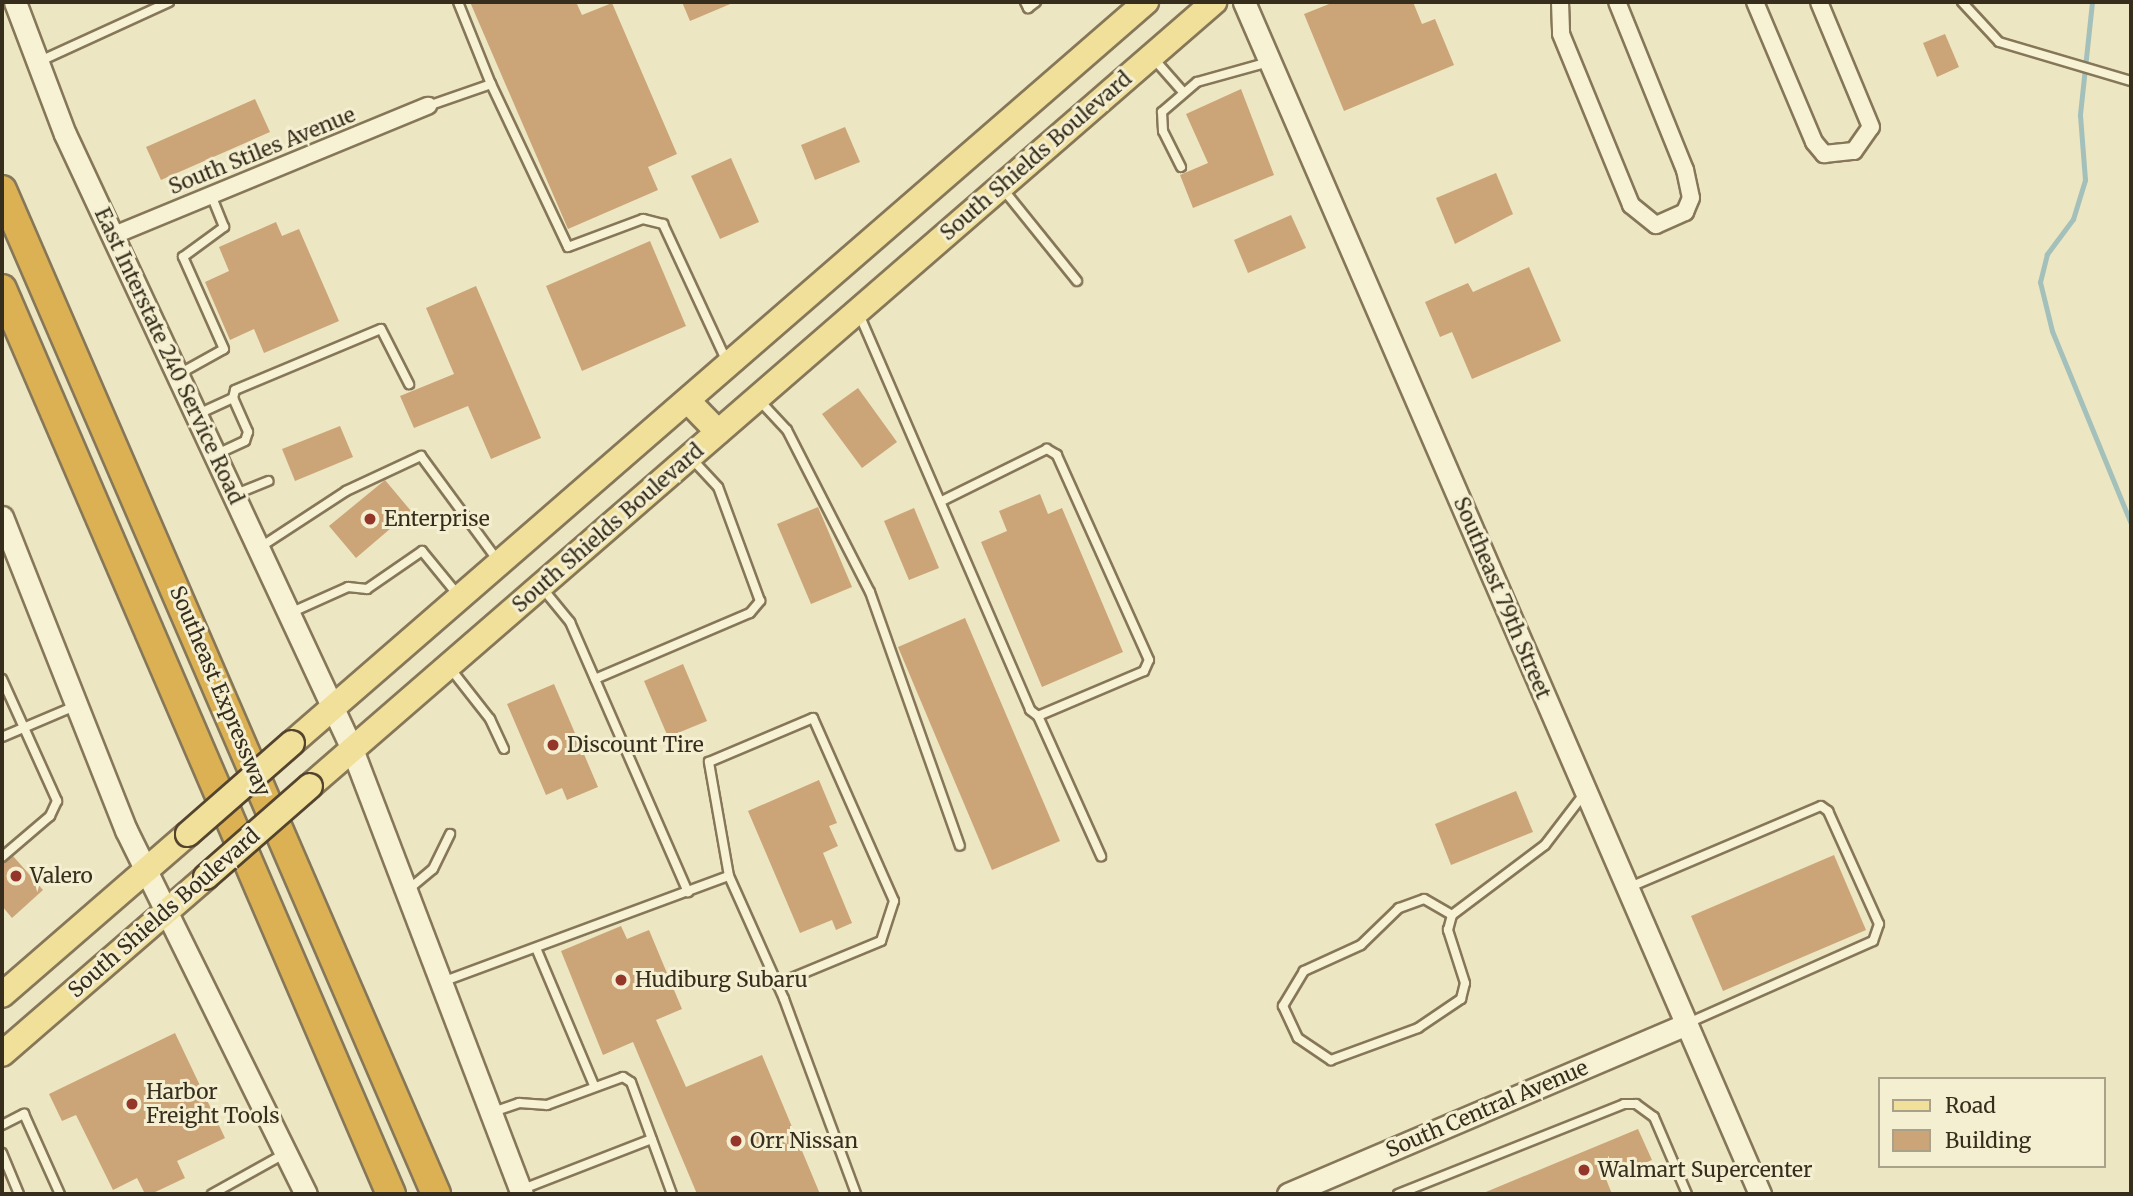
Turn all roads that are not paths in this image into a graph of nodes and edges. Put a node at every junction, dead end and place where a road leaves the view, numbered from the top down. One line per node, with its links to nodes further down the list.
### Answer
1 (15, 2): 16 (street, East Interstate 240 Service Road)
2 (169, 2): 16 (lane)
3 (458, 2): 18 (lane)
4 (1025, 2): 5 (lane)
5 (1036, 2)
6 (1146, 2): 29 (main road, South Shields Boulevard)
7 (1214, 2): 14 (main road, South Shields Boulevard)
8 (1244, 2): 15 (street, Southeast 79th Street)
9 (1560, 2): 10 (street)
10 (1617, 2)
11 (1755, 2): 12 (street)
12 (1819, 2)
13 (1962, 2): 17 (lane)
14 (1152, 57): 19 (lane); 22 (main road, South Shields Boulevard)
15 (1269, 62): 19 (lane); 58 (street, Southeast 79th Street)
16 (35, 63): 25 (street, East Interstate 240 Service Road)
17 (2131, 81)
18 (491, 84): 20 (lane); 29 (lane)
19 (1184, 93): 21 (lane)
20 (428, 106): 24 (street, South Stiles Avenue)
21 (1181, 167)
22 (1001, 187): 26 (lane); 28 (main road, South Shields Boulevard)
23 (2, 190): 88 (highway, Southeast Expressway)
24 (211, 195): 25 (street, South Stiles Avenue); 30 (lane)
25 (112, 236): 30 (street, East Interstate 240 Service Road)
26 (1077, 281)
27 (2, 289): 87 (highway, Southeast Expressway)
28 (857, 311): 33 (main road, South Shields Boulevard); 41 (lane)
29 (729, 365): 34 (main road, South Shields Boulevard)
30 (177, 375): 35 (street, East Interstate 240 Service Road)
31 (409, 384): 32 (lane)
32 (233, 398): 35 (lane); 37 (lane)
33 (757, 398): 36 (main road, South Shields Boulevard); 60 (lane)
34 (688, 401): 36 (main road); 44 (main road, South Shields Boulevard)
35 (196, 415): 37 (street, East Interstate 240 Service Road)
36 (718, 432): 38 (main road, South Shields Boulevard)
37 (215, 455): 40 (street, East Interstate 240 Service Road)
38 (690, 457): 45 (main road, South Shields Boulevard); 50 (lane)
39 (269, 481): 40 (lane)
40 (234, 495): 43 (street, East Interstate 240 Service Road)
41 (942, 501): 53 (lane); 53 (lane)
42 (2, 517): 51 (street)
43 (259, 548): 44 (lane); 47 (street, East Interstate 240 Service Road)
44 (500, 563): 46 (main road, South Shields Boulevard)
45 (541, 587): 48 (main road, South Shields Boulevard); 50 (lane)
46 (460, 597): 47 (lane); 52 (main road, South Shields Boulevard)
47 (290, 613): 52 (street, East Interstate 240 Service Road)
48 (449, 666): 56 (main road, South Shields Boulevard); 57 (lane)
49 (2, 679): 54 (lane)
50 (594, 679): 67 (lane)
51 (75, 706): 54 (lane); 63 (street)
52 (333, 707): 56 (street, East Interstate 240 Service Road); 63 (main road, South Shields Boulevard, bridge)
53 (1038, 716): 61 (lane)
54 (24, 728): 55 (lane); 62 (lane)
55 (2, 737)
56 (352, 749): 66 (street, East Interstate 240 Service Road); 68 (main road, South Shields Boulevard, bridge)
57 (505, 749)
58 (1586, 792): 65 (street, Southeast 79th Street); 69 (lane)
59 (450, 834): 66 (lane)
60 (960, 846)
61 (1101, 856)
62 (2, 857)
63 (148, 870): 68 (street); 73 (main road, South Shields Boulevard)
64 (729, 876): 67 (lane); 72 (lane); 72 (lane)
65 (1627, 889): 74 (street, Southeast 79th Street); 74 (lane)
66 (407, 891): 71 (street, East Interstate 240 Service Road)
67 (688, 892): 70 (lane)
68 (168, 909): 75 (main road, South Shields Boulevard); 81 (street)
69 (1452, 915): 69 (lane)
70 (536, 948): 71 (lane); 76 (lane)
71 (442, 982): 77 (street, East Interstate 240 Service Road)
72 (777, 984): 90 (lane)
73 (2, 995)
74 (1686, 1024): 91 (street, South Central Avenue); 94 (street, Southeast 79th Street)
75 (2, 1054)
76 (594, 1085): 77 (lane); 79 (lane)
77 (491, 1112): 82 (street, East Interstate 240 Service Road)
78 (2, 1125): 84 (lane)
79 (652, 1139): 82 (lane); 89 (lane)
80 (2, 1153): 83 (lane)
81 (286, 1153): 85 (lane); 86 (street)
82 (521, 1192)
83 (19, 1194)
84 (60, 1194)
85 (212, 1194)
86 (306, 1194)
87 (391, 1194)
88 (436, 1194)
89 (672, 1194)
90 (856, 1194)
91 (1288, 1194)
92 (1398, 1194): 93 (lane)
93 (1687, 1194)
94 (1760, 1194)

